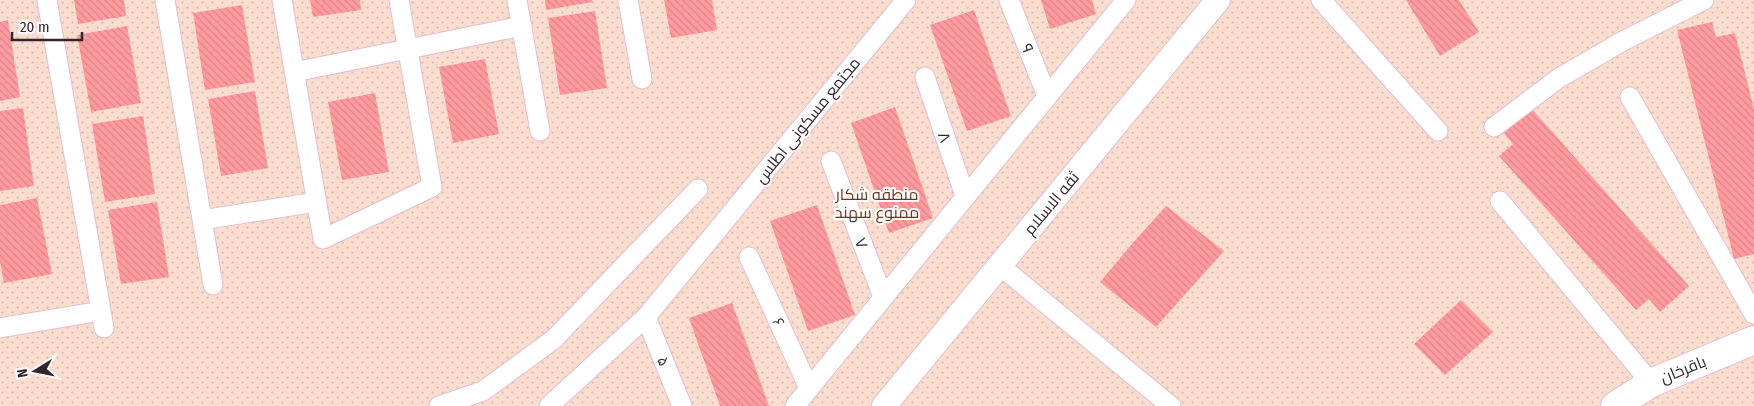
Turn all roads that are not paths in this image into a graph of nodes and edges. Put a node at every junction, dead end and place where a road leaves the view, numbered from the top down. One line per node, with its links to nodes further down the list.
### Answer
1 (47, 0): 35 (street)
2 (165, 0): 28 (street)
3 (282, 0): 15 (street)
4 (399, 0): 14 (street)
5 (517, 0): 13 (street)
6 (628, 0): 17 (street)
7 (906, 0): 34 (street, مجتمع مسکونی اطلس)
8 (1009, 0): 18 (street, ۹)
9 (1126, 0): 18 (street)
10 (1218, 0): 30 (street, ثقه الاسلام)
11 (1321, 0): 22 (street)
12 (1704, 0): 20 (street)
13 (522, 26): 14 (street); 21 (street)
14 (408, 49): 15 (street); 27 (street)
15 (294, 72): 27 (street)
16 (924, 78): 25 (street, ۸)
17 (642, 79)
18 (1047, 96): 25 (street)
19 (1630, 97): 33 (street)
20 (1494, 127)
21 (540, 131)
22 (1438, 131)
23 (831, 161): 32 (street, ۷)
24 (698, 189): 40 (street)
25 (965, 196): 32 (street)
26 (1500, 201): 37 (street)
27 (316, 202): 28 (street)
28 (202, 220): 31 (street)
29 (749, 257): 38 (street, ۶)
30 (999, 265): 44 (street, ثقه الاسلام); 45 (street)
31 (213, 285)
32 (883, 297): 38 (street)
33 (1754, 314)
34 (646, 317): 39 (street, مجتمع مسکونی اطلس); 42 (street, ۵)
35 (0, 328)
36 (1754, 340): 37 (main road, باقرخان)
37 (1650, 383): 46 (main road, باقرخان)
38 (810, 388): 43 (street)
39 (566, 399): 41 (street, مجتمع مسکونی اطلس)
40 (439, 406)
41 (549, 406)
42 (682, 406)
43 (795, 406)
44 (884, 406)
45 (1171, 406)
46 (1615, 406)

